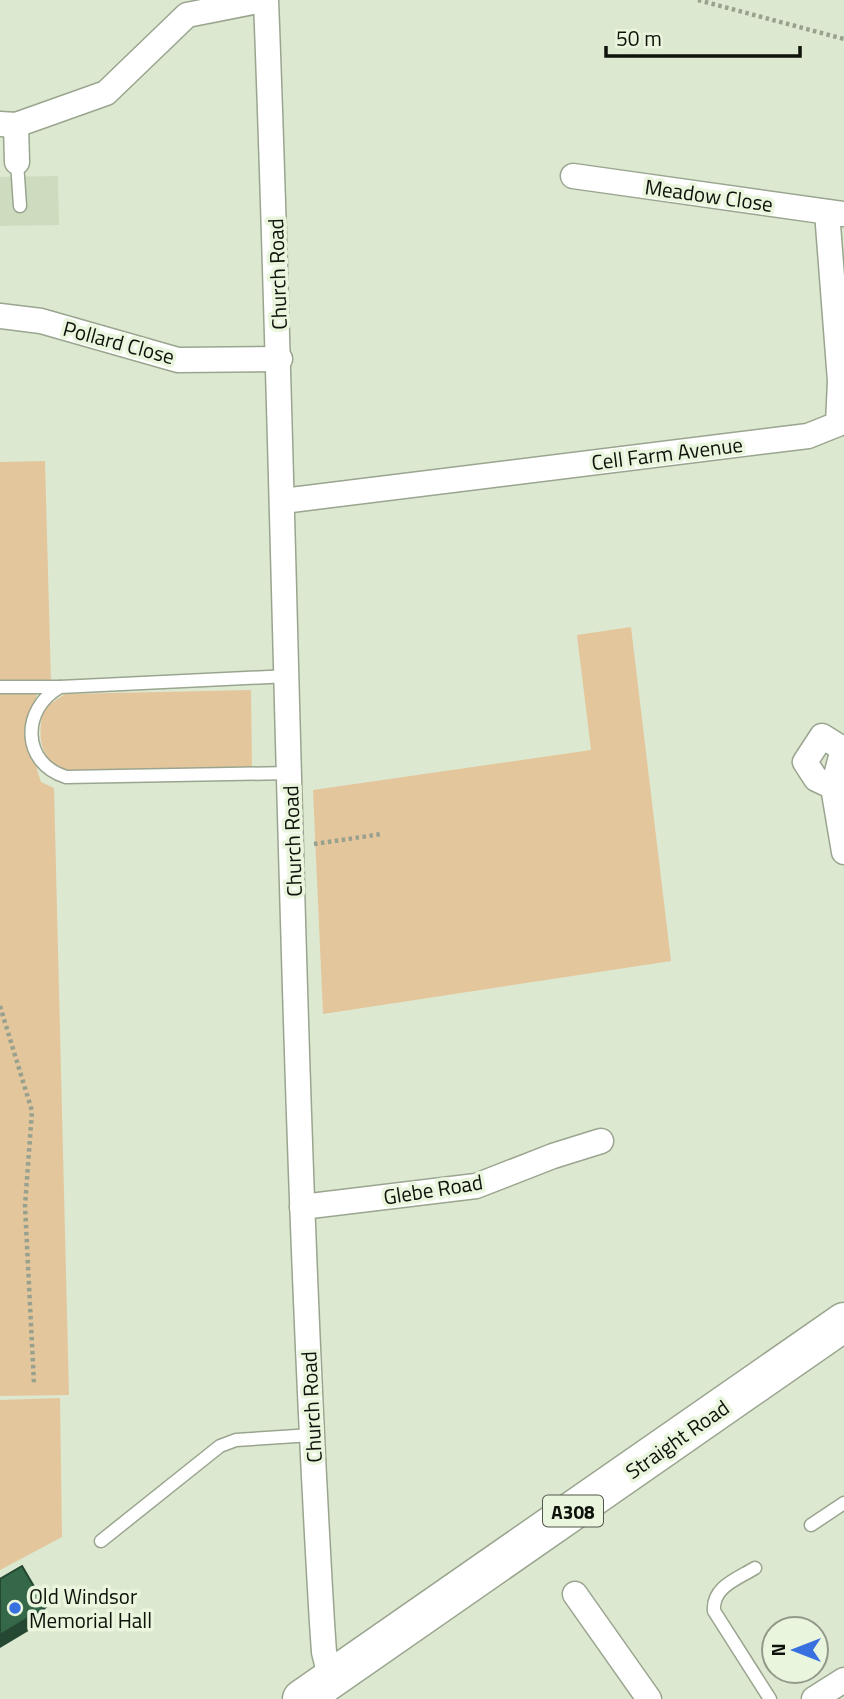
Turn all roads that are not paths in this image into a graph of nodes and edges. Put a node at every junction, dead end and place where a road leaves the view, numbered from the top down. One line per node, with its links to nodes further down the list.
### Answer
1 (265, 0): 2 (street); 8 (street, Church Road)
2 (8, 124): 3 (street)
3 (17, 162): 5 (lane)
4 (573, 176): 6 (street, Meadow Close)
5 (20, 206)
6 (836, 213): 9 (street, Cell Farm Avenue)
7 (0, 316): 8 (street, Pollard Close)
8 (280, 359): 9 (street, Church Road)
9 (283, 500): 10 (street, Church Road)
10 (288, 676): 12 (lane); 13 (street, Church Road)
11 (0, 687): 12 (lane)
12 (60, 687): 13 (lane)
13 (290, 773): 17 (street, Church Road)
14 (833, 787): 15 (street)
15 (844, 852)
16 (601, 1142): 17 (street, Glebe Road)
17 (302, 1207): 19 (street, Church Road)
18 (844, 1322): 26 (main road, Straight Road / A308)
19 (312, 1435): 22 (lane); 26 (street, Church Road)
20 (844, 1503): 21 (lane)
21 (811, 1525)
22 (101, 1541)
23 (755, 1568): 28 (lane)
24 (575, 1594): 27 (street)
25 (844, 1680): 29 (street)
26 (317, 1689)
27 (649, 1699)
28 (770, 1699)
29 (814, 1699)

